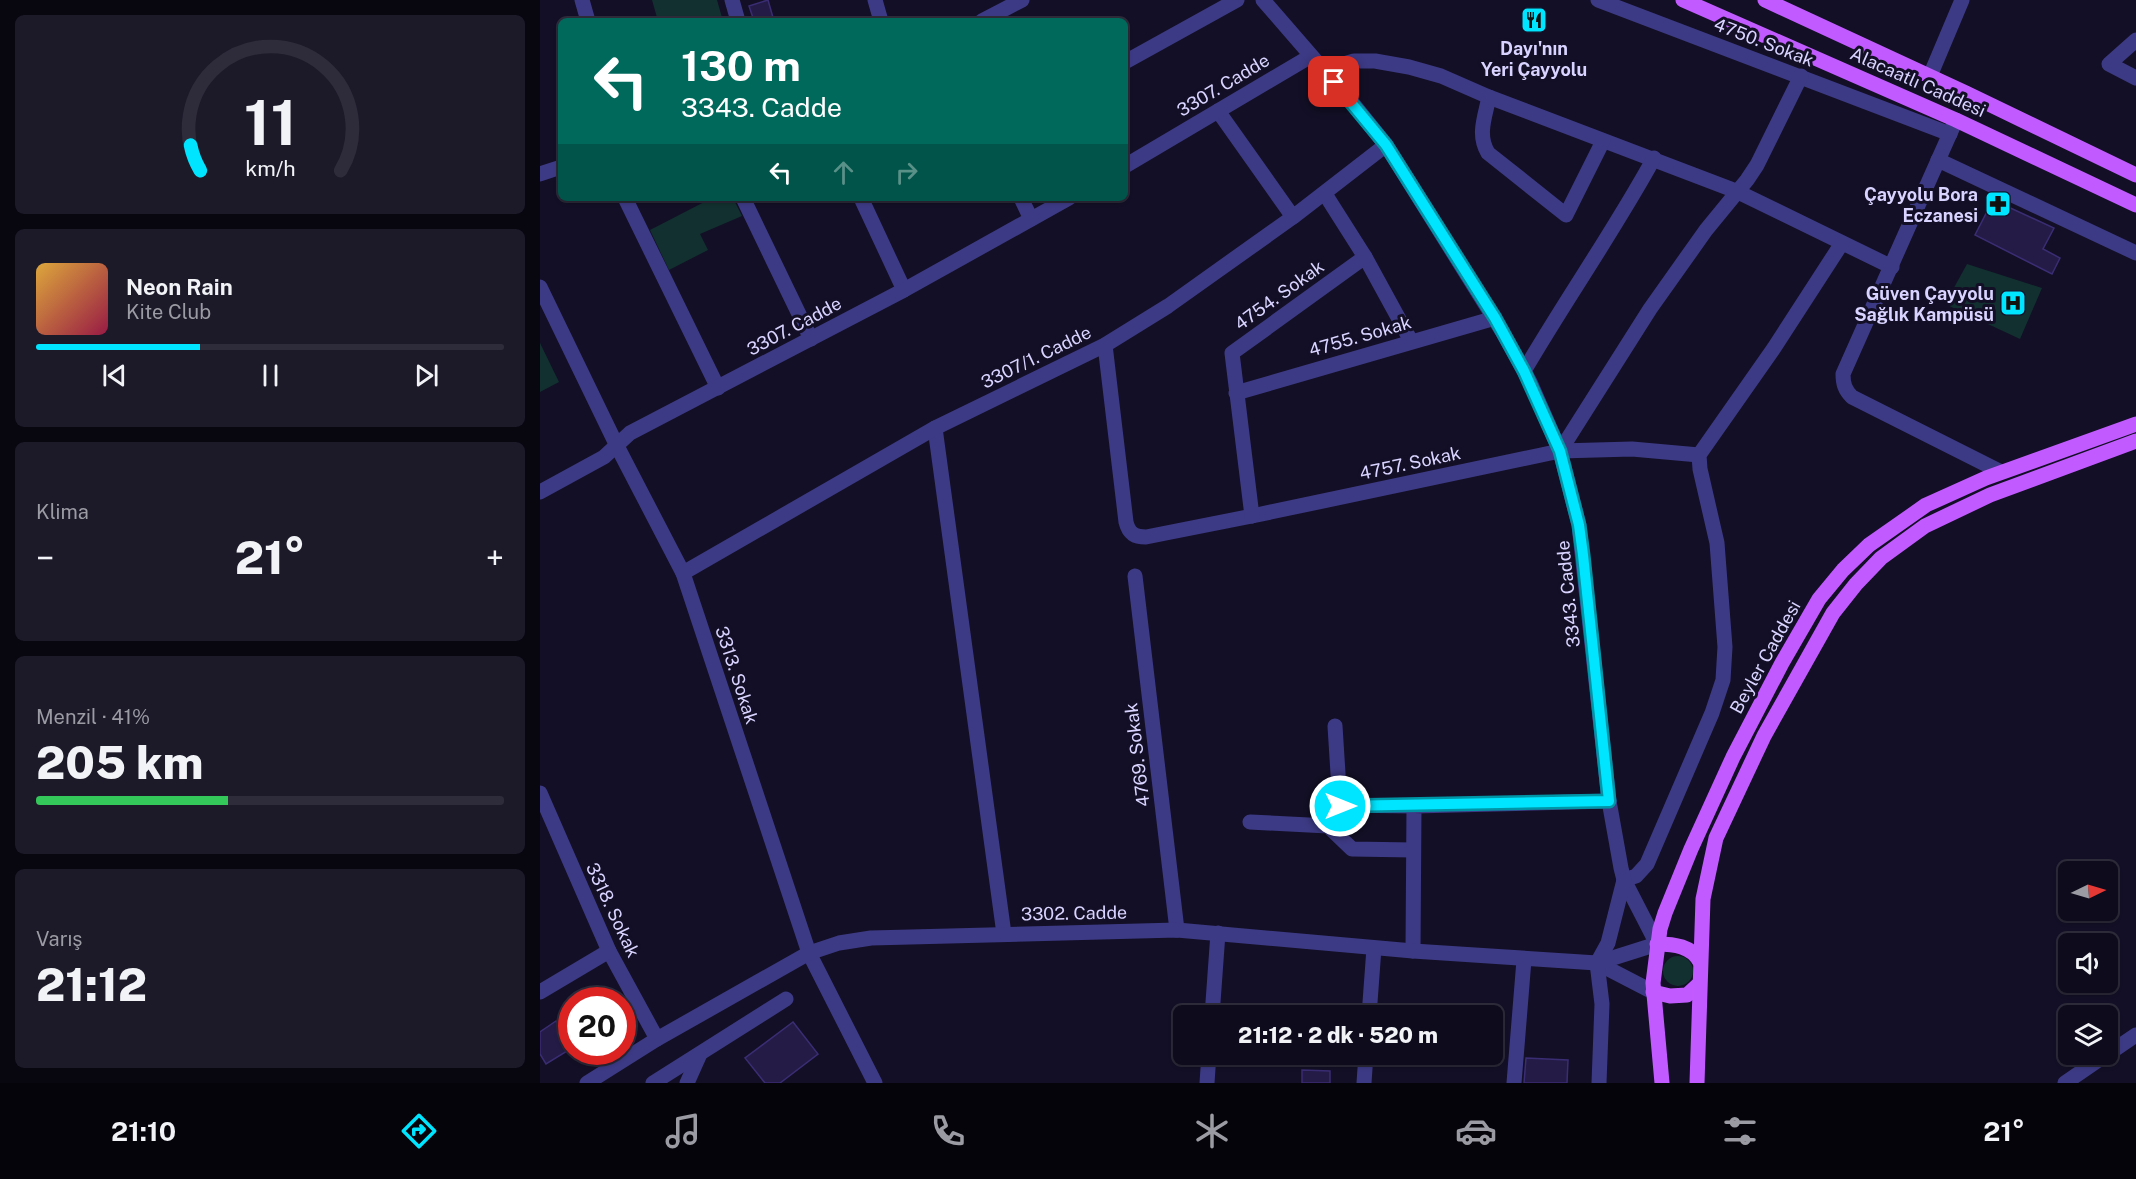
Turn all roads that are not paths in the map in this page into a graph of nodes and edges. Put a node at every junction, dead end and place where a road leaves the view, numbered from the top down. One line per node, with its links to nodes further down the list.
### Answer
1 (582, 0): 11 (street)
2 (732, 0): 12 (street)
3 (875, 0): 13 (street)
4 (1022, 0): 14 (street)
5 (1238, 0): 17 (street)
6 (1263, 0): 16 (street, 3343. Cadde)
7 (1598, 0): 19 (street, 4750. Sokak)
8 (1683, 0): 24 (main road, Alacaatlı Caddesi)
9 (1765, 0): 20 (main road, Alacaatlı Caddesi)
10 (1962, 0): 20 (street)
11 (587, 18)
12 (737, 18)
13 (880, 18)
14 (988, 18)
15 (2136, 40): 21 (street)
16 (1311, 57): 18 (street, 3343. Cadde); 23 (street, 3307. Cadde)
17 (1128, 60)
18 (1323, 70): 22 (street); 27 (street, 3343. Cadde)
19 (1800, 76): 25 (street, 4750. Sokak); 34 (street)
20 (1930, 76): 33 (main road, Alacaatlı Caddesi)
21 (2136, 78)
22 (1489, 97): 26 (street); 26 (street)
23 (1218, 111): 30 (street, 3307. Cadde); 42 (street)
24 (1956, 120): 25 (street); 41 (main road, Alacaatlı Caddesi)
25 (1950, 134): 29 (street)
26 (1603, 141): 28 (street)
27 (1386, 145): 35 (street, 3307/1. Cadde); 50 (street, 3343. Cadde)
28 (1654, 158): 34 (street); 54 (street)
29 (1938, 160): 45 (street); 47 (street)
30 (1128, 164)
31 (558, 168): 32 (street)
32 (540, 174)
33 (2136, 175)
34 (1736, 191): 44 (street); 61 (street)
35 (1325, 194): 42 (street, 3307/1. Cadde); 46 (street)
36 (626, 201): 55 (street)
37 (744, 201): 51 (street)
38 (866, 201): 49 (street)
39 (1022, 201): 43 (street)
40 (1064, 201): 43 (street, 3307. Cadde)
41 (2136, 205)
42 (1293, 218): 53 (street, 3307/1. Cadde)
43 (1031, 219): 49 (street, 3307. Cadde)
44 (1842, 243): 47 (street); 62 (street)
45 (2136, 253)
46 (1365, 257): 52 (street); 56 (street, 4754. Sokak)
47 (1892, 267): 63 (street)
48 (540, 287): 60 (street, 3313. Sokak)
49 (904, 290): 51 (street, 3307. Cadde)
50 (1495, 318): 52 (street, 4755. Sokak); 54 (street, 3343. Cadde)
51 (811, 339): 55 (street, 3307. Cadde)
52 (1411, 341): 56 (street, 4755. Sokak)
53 (1105, 345): 58 (street, 3307/1. Cadde); 65 (street, 4757. Sokak)
54 (1524, 371): 61 (street, 3343. Cadde)
55 (718, 388): 60 (street, 3307. Cadde)
56 (1236, 393): 65 (street, 4754. Sokak)
57 (2136, 424): 63 (main road, Beyler Caddesi)
58 (934, 428): 66 (street, 3307/1. Cadde); 77 (street)
59 (2136, 441): 84 (main road, Beyler Caddesi)
60 (617, 446): 64 (street, 3307. Cadde); 66 (street, 3313. Sokak)
61 (1560, 451): 62 (street, 4757. Sokak); 65 (street, 4757. Sokak); 70 (street, 3343. Cadde)
62 (1699, 455): 74 (street)
63 (2001, 472): 78 (main road, Beyler Caddesi)
64 (540, 492)
65 (1252, 516)
66 (683, 573): 82 (street, 3313. Sokak)
67 (1135, 576): 75 (street, 4769. Sokak)
68 (1335, 726): 71 (street)
69 (540, 793): 80 (street, 3318. Sokak)
70 (1609, 801): 71 (street); 74 (street, 3343. Cadde)
71 (1414, 806): 73 (street)
72 (1250, 822): 73 (street)
73 (1413, 850): 81 (street)
74 (1624, 880): 78 (street, 3343. Cadde); 85 (street)
75 (1177, 930): 76 (street, 3302. Cadde); 77 (street, 3302. Cadde)
76 (1218, 933): 79 (street, 3302. Cadde); 90 (street)
77 (1004, 934): 82 (street, 3302. Cadde)
78 (1657, 944): 84 (main road); 85 (street, 3302. Cadde); 88 (main road, Beyler Caddesi)
79 (1374, 948): 81 (street, 3302. Cadde); 91 (street)
80 (609, 951): 87 (street); 93 (street, 3318. Sokak)
81 (1413, 951): 83 (street, 3302. Cadde)
82 (809, 953): 93 (street, 3302. Cadde); 102 (street, 3313. Sokak)
83 (1524, 960): 85 (street, 3302. Cadde); 105 (street)
84 (1700, 962): 86 (main road, Beyler Caddesi)
85 (1597, 963): 88 (street, 3302. Cadde); 106 (street)
86 (1699, 984): 88 (main road); 108 (main road, Beyler Caddesi)
87 (540, 992)
88 (1653, 992): 107 (main road, Beyler Caddesi)
89 (786, 999): 95 (street)
90 (1213, 1005)
91 (1370, 1005)
92 (2136, 1035): 94 (street)
93 (657, 1039): 99 (street, 3302. Cadde)
94 (2118, 1047)
95 (700, 1054): 100 (street); 101 (street)
96 (1208, 1065): 103 (street)
97 (1365, 1065): 104 (street)
98 (2091, 1065): 109 (street)
99 (587, 1083)
100 (653, 1083)
101 (687, 1083)
102 (875, 1083)
103 (1207, 1083)
104 (1364, 1083)
105 (1514, 1083)
106 (1599, 1083)
107 (1662, 1083)
108 (1697, 1083)
109 (2065, 1083)

